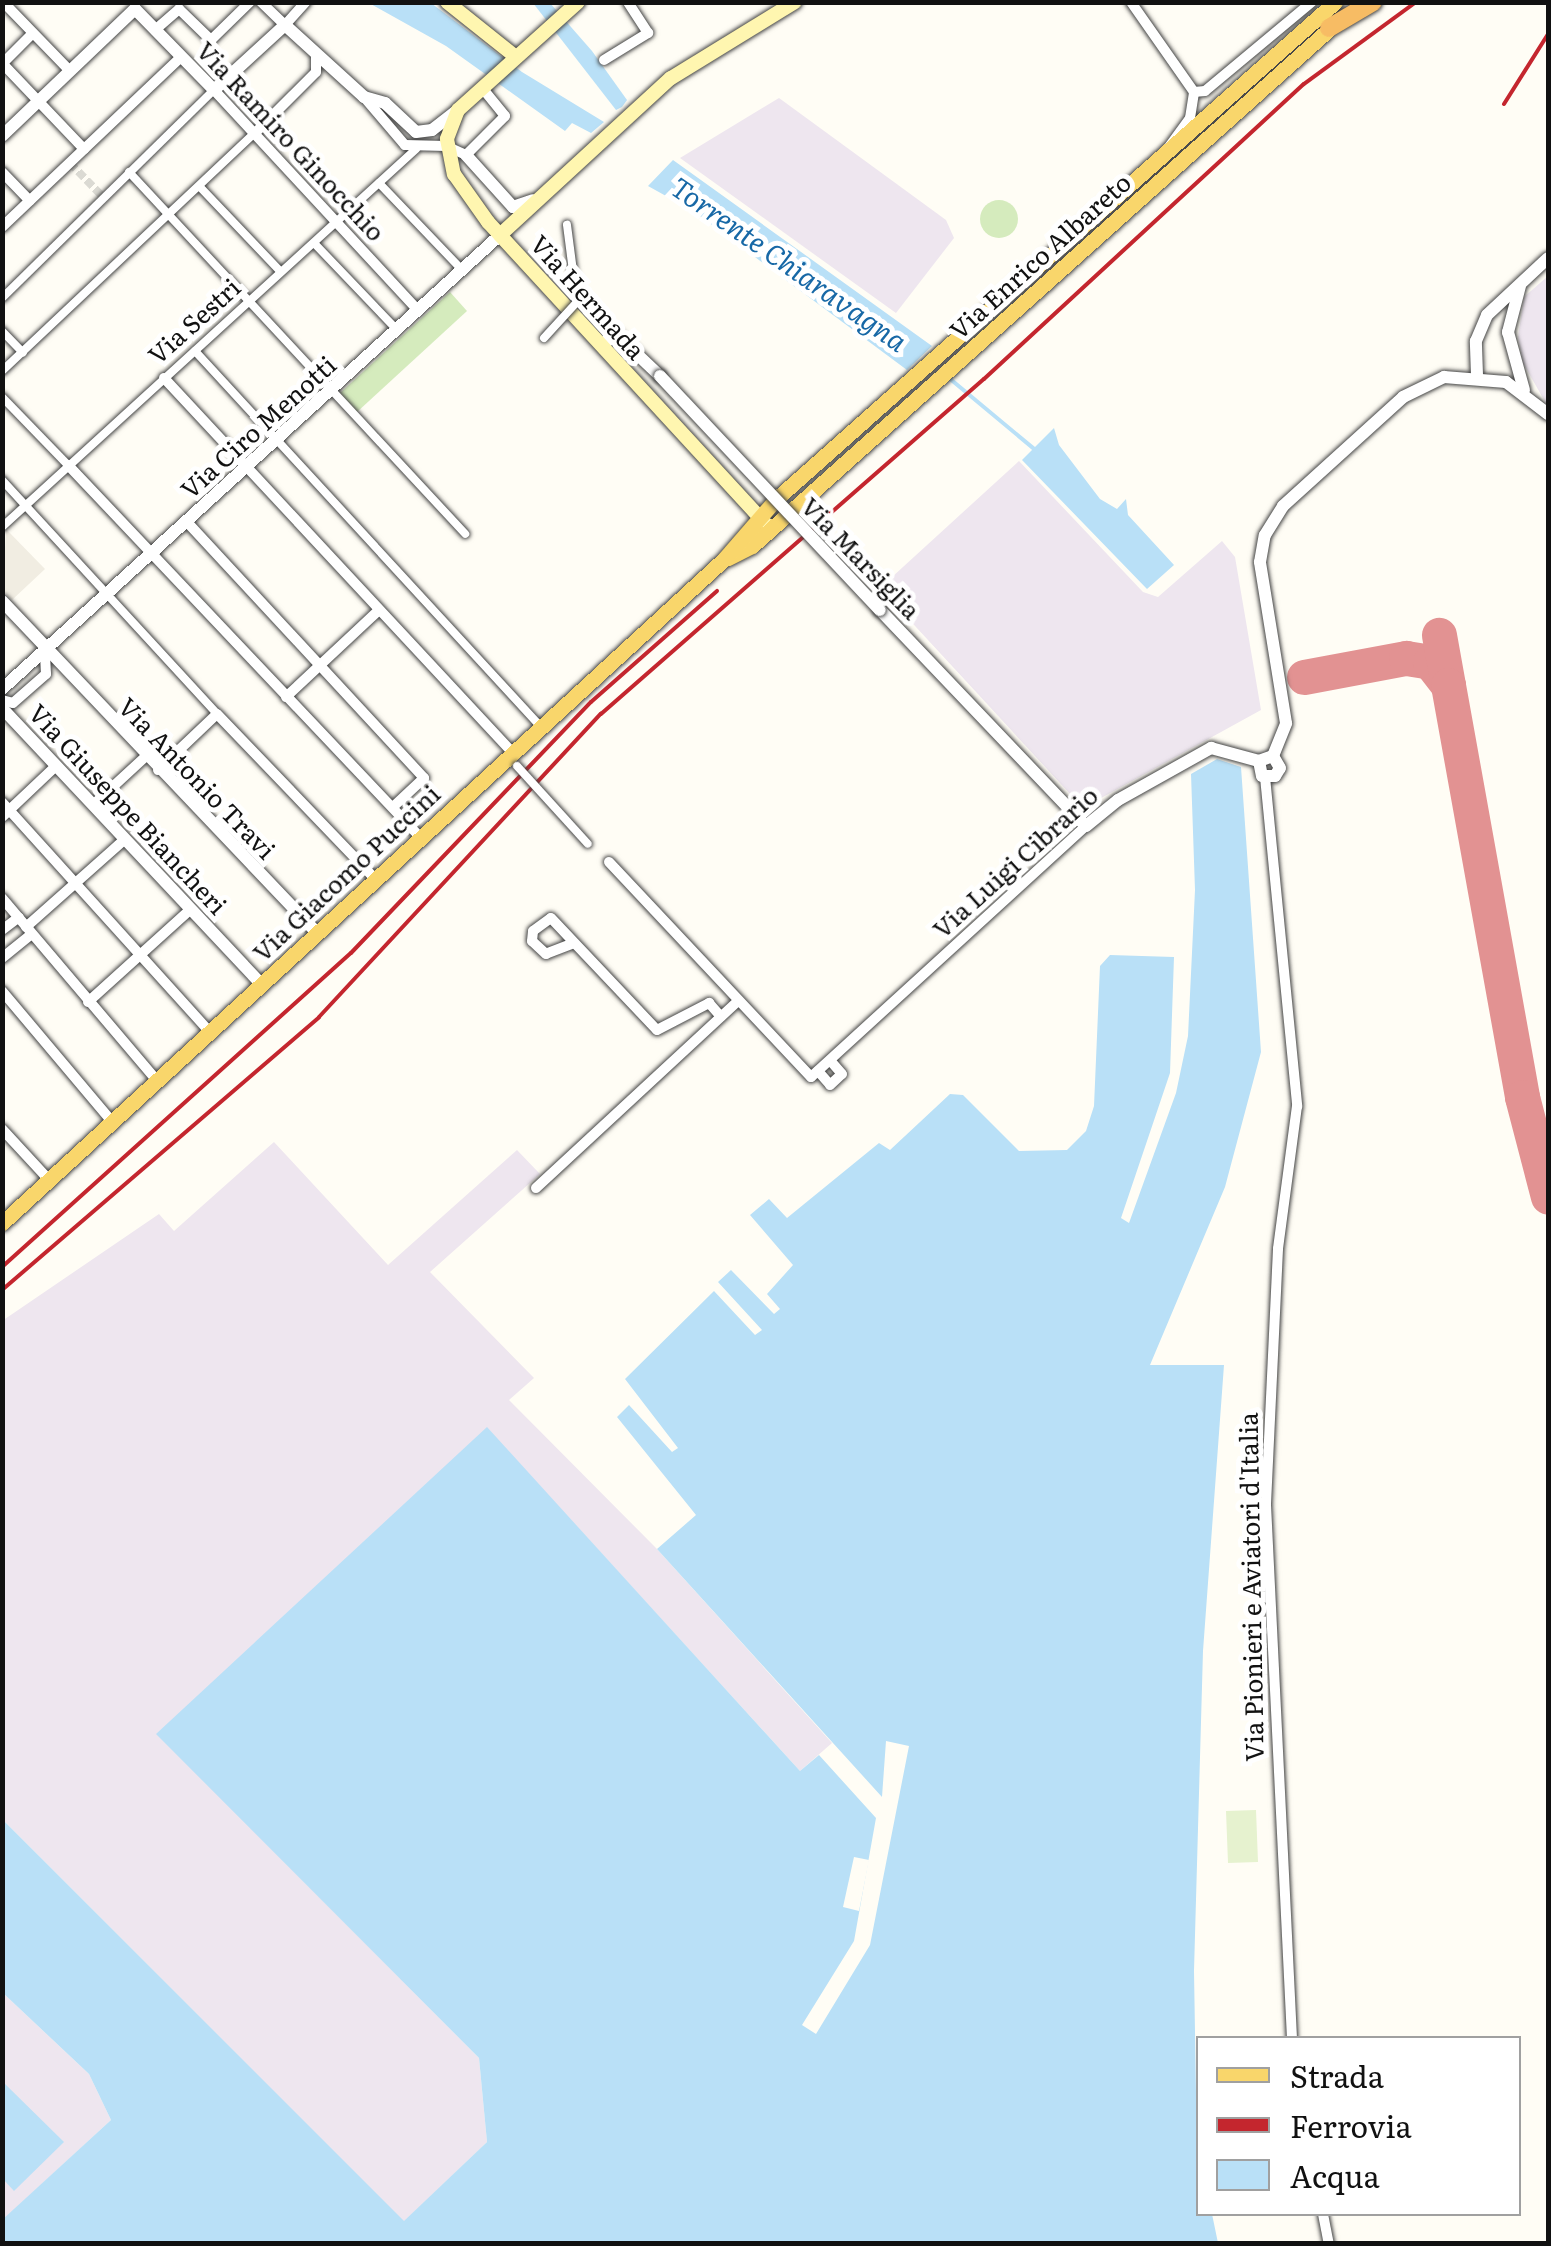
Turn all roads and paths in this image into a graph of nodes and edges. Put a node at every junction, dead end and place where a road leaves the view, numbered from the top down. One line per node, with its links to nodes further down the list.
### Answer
1 (250, 2): 17 (street)
2 (261, 2): 15 (street)
3 (306, 2): 15 (street)
4 (447, 2): 21 (main road)
5 (628, 2): 22 (street)
6 (796, 2): 40 (main road)
7 (1132, 2): 29 (street)
8 (1312, 2): 29 (street)
9 (1335, 2): 38 (main road, Via Enrico Albareto)
10 (1360, 2): 16 (main road, Via Enrico Albareto)
11 (1373, 2): 16 (highway)
12 (132, 6): 17 (street, Via Ramiro Ginocchio); 24 (street)
13 (570, 7): 21 (main road)
14 (9, 8): 18 (street)
15 (284, 25): 20 (street); 28 (street)
16 (1330, 28): 81 (main road, Via Enrico Albareto)
17 (155, 30): 19 (street, Via Ramiro Ginocchio)
18 (33, 33): 23 (street); 24 (street)
19 (181, 56): 28 (street, Via Ramiro Ginocchio); 36 (street)
20 (316, 56): 25 (street); 26 (street)
21 (515, 58): 27 (main road)
22 (604, 60)
23 (3, 63): 31 (street)
24 (70, 71): 31 (street)
25 (316, 72): 26 (street); 33 (street)
26 (341, 74): 30 (street)
27 (485, 86): 32 (main road); 39 (street)
28 (214, 90): 33 (street, Via Ramiro Ginocchio); 42 (street)
29 (1194, 92): 38 (street)
30 (364, 97): 32 (street); 37 (street)
31 (39, 101): 34 (street); 36 (street)
32 (458, 110): 35 (main road)
33 (255, 133): 44 (street); 47 (street, Via Ramiro Ginocchio)
34 (2, 136)
35 (446, 146): 37 (street); 39 (street); 50 (main road, Via Hermada)
36 (84, 148): 45 (street)
37 (416, 148): 43 (street, Via Sestri)
38 (1169, 153): 81 (main road, Via Enrico Albareto)
39 (466, 156): 40 (street, Via Hermada)
40 (570, 169): 50 (main road)
41 (2, 172): 45 (street)
42 (129, 172): 46 (street); 56 (street)
43 (379, 184): 47 (street, Via Sestri); 53 (street)
44 (200, 187): 46 (street); 54 (street)
45 (30, 201): 49 (street)
46 (170, 218): 57 (street); 66 (street)
47 (337, 222): 51 (street, Via Sestri); 58 (street, Via Ramiro Ginocchio)
48 (567, 225): 63 (street, bridge)
49 (2, 226)
50 (500, 235): 53 (street, Via Ciro Menotti); 64 (main road, Via Hermada)
51 (314, 243): 54 (street, Via Sestri); 62 (street)
52 (1548, 258): 55 (street)
53 (463, 270): 58 (street, Via Ciro Menotti)
54 (281, 272): 57 (street, Via Sestri)
55 (1522, 280): 59 (street); 60 (street)
56 (2, 298)
57 (248, 302): 65 (street, Via Sestri); 70 (street)
58 (419, 311): 62 (street, Via Ciro Menotti)
59 (1510, 317): 60 (street); 71 (street)
60 (1482, 326): 68 (street)
61 (2, 331): 66 (street)
62 (398, 332): 70 (street, Via Ciro Menotti)
63 (544, 338)
64 (600, 344): 78 (main road, Via Hermada); 107 (street, Via Marsiglia, bridge)
65 (194, 351): 69 (street, Via Sestri); 74 (street)
66 (23, 352): 67 (street)
67 (2, 372)
68 (1477, 375): 71 (street, Via Pionieri e Aviatori d'Italia); 97 (street, Via Pionieri e Aviatori d'Italia)
69 (164, 378): 75 (street, Via Sestri); 76 (street)
70 (331, 390): 74 (street, Via Ciro Menotti); 83 (street)
71 (1524, 390): 73 (street, Via Pionieri e Aviatori d'Italia)
72 (2, 397): 75 (street)
73 (1548, 414)
74 (278, 439): 76 (street, Via Ciro Menotti); 96 (street)
75 (68, 466): 79 (street, Via Sestri); 85 (street)
76 (247, 467): 80 (street, Via Ciro Menotti); 88 (street)
77 (2, 480): 79 (street)
78 (738, 497): 81 (main road, Via Hermada); 84 (main road)
79 (26, 505): 82 (street, Via Sestri); 86 (street)
80 (186, 522): 85 (street, Via Ciro Menotti); 90 (street)
81 (765, 523): 84 (main road, Via Enrico Albareto)
82 (2, 527)
83 (464, 534)
84 (746, 542): 96 (main road, Via Giacomo Puccini)
85 (152, 553): 86 (street, Via Ciro Menotti); 92 (street)
86 (107, 593): 89 (street, Via Ciro Menotti); 95 (street)
87 (2, 601): 89 (street, Via Antonio Travi)
88 (380, 610): 90 (street); 99 (street)
89 (45, 652): 91 (street, Via Ciro Menotti); 93 (street, Via Ciro Menotti); 98 (street, Via Antonio Travi)
90 (320, 666): 92 (street); 105 (street)
91 (2, 690)
92 (286, 697): 105 (street)
93 (2, 700)
94 (2, 708): 101 (street, Via Giuseppe Biancheri)
95 (217, 714): 102 (street); 112 (street)
96 (540, 727): 99 (main road, Via Giacomo Puccini)
97 (1273, 756): 100 (street); 103 (street, Via Pionieri e Aviatori d'Italia)
98 (145, 757): 102 (street, Via Antonio Travi); 104 (street)
99 (515, 760): 108 (main road, Via Giacomo Puccini); 110 (street, bridge)
100 (1256, 760): 103 (street, Via Pionieri e Aviatori d'Italia); 107 (street, Via Luigi Cibrario)
101 (56, 766): 104 (street, Via Giuseppe Biancheri); 106 (street)
102 (158, 770): 118 (street, Via Antonio Travi)
103 (1266, 777): 136 (street, Via Pionieri e Aviatori d'Italia)
104 (94, 805): 109 (street, Via Giuseppe Biancheri)
105 (393, 807): 108 (street)
106 (5, 810): 113 (street)
107 (1086, 826): 128 (street, Via Luigi Cibrario)
108 (421, 838): 112 (main road, Via Giacomo Puccini)
109 (125, 839): 113 (street); 115 (street, Via Giuseppe Biancheri)
110 (588, 844)
111 (609, 862): 125 (street)
112 (376, 880): 118 (main road, Via Giacomo Puccini)
113 (74, 884): 116 (street); 120 (street)
114 (2, 898): 116 (street)
115 (191, 909): 120 (street); 122 (street, Via Giuseppe Biancheri)
116 (25, 927): 117 (street); 121 (street); 124 (street)
117 (2, 930)
118 (318, 934): 122 (main road, Via Giacomo Puccini)
119 (574, 943): 119 (street); 126 (street)
120 (138, 957): 124 (street); 127 (street)
121 (2, 958)
122 (262, 985): 127 (main road, Via Giacomo Puccini)
123 (2, 991): 131 (street)
124 (88, 1002): 130 (street)
125 (737, 1002): 126 (street); 129 (street)
126 (721, 1017): 134 (street)
127 (211, 1033): 130 (main road, Via Giacomo Puccini)
128 (830, 1060): 129 (street, Via Luigi Cibrario); 129 (street, Via Luigi Cibrario)
129 (818, 1071)
130 (158, 1082): 131 (main road, Via Giacomo Puccini)
131 (114, 1123): 133 (main road, Via Giacomo Puccini)
132 (2, 1129): 133 (street)
133 (50, 1181): 135 (main road, Via Giacomo Puccini)
134 (536, 1188)
135 (5, 1216)
136 (1292, 2036)
137 (1323, 2216): 138 (street)
138 (1329, 2244)

